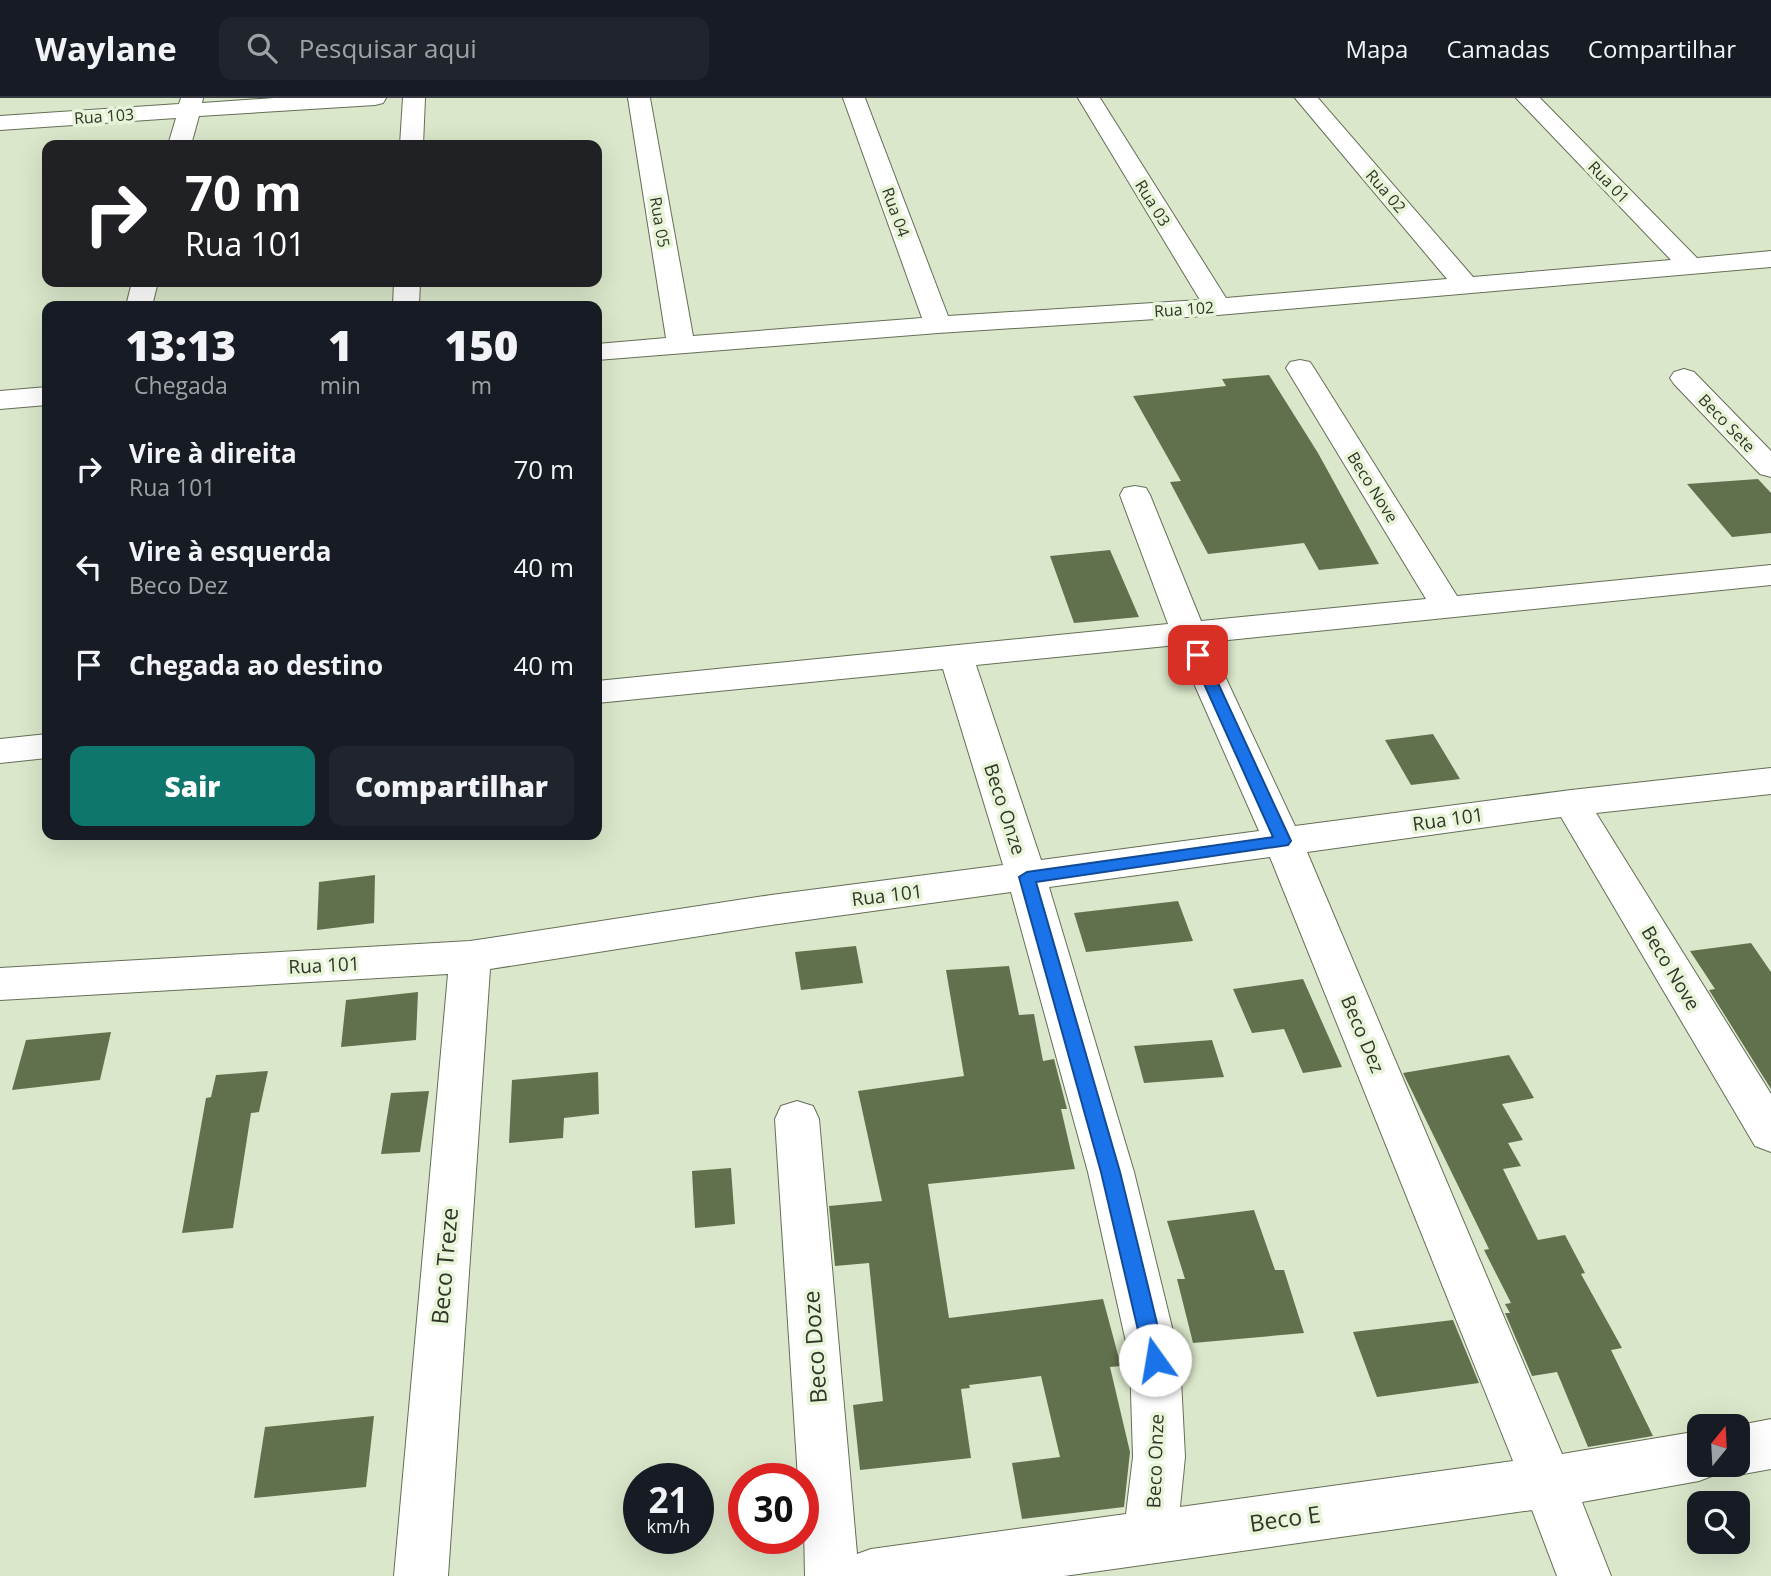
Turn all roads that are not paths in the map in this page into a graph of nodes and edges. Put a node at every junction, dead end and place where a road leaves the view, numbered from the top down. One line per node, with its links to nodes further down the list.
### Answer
1 (375, 98): 8 (street, Rua 103)
2 (414, 98): 11 (street)
3 (639, 98): 17 (street, Rua 05)
4 (854, 98): 16 (street, Rua 04)
5 (1088, 98): 15 (street, Rua 03)
6 (1306, 98): 14 (street, Rua 02)
7 (1527, 98): 13 (street, Rua 01)
8 (191, 104): 9 (street, Rua 103); 10 (street)
9 (0, 123)
10 (181, 140)
11 (412, 140)
12 (1771, 260): 13 (street, Rua 102)
13 (1691, 266): 14 (street, Rua 102)
14 (1465, 284): 15 (street, Rua 102)
15 (1218, 307): 16 (street, Rua 102)
16 (937, 325): 17 (street, Rua 102)
17 (681, 346): 18 (street, Rua 102)
18 (602, 352)
19 (1300, 368): 26 (street, Beco Nove)
20 (1684, 378): 23 (street, Beco Sete)
21 (42, 396): 22 (street)
22 (0, 400)
23 (1771, 468)
24 (1136, 495): 27 (street, Beco Dez)
25 (1771, 575): 26 (street)
26 (1447, 607): 27 (street)
27 (1188, 632): 28 (street); 34 (street, Beco Dez)
28 (956, 656): 29 (street); 35 (street, Beco Onze)
29 (602, 691)
30 (42, 747): 31 (street)
31 (0, 751)
32 (1771, 781): 33 (street, Rua 101)
33 (1570, 803): 34 (street, Rua 101); 39 (street, Beco Nove)
34 (1283, 841): 35 (street, Rua 101); 43 (street, Beco Dez)
35 (1027, 877): 36 (street, Rua 101); 44 (street, Beco Onze)
36 (470, 957): 37 (street, Rua 101); 45 (street, Beco Treze)
37 (0, 984)
38 (797, 1119): 46 (street, Beco Doze)
39 (1771, 1133)
40 (1771, 1444): 41 (street)
41 (1750, 1448)
42 (1687, 1458): 43 (street, Beco E)
43 (1548, 1482): 44 (street, Beco E); 48 (street, Beco Dez)
44 (1150, 1538): 47 (street, Beco E)
45 (421, 1576)
46 (832, 1576)
47 (871, 1576)
48 (1584, 1576)

